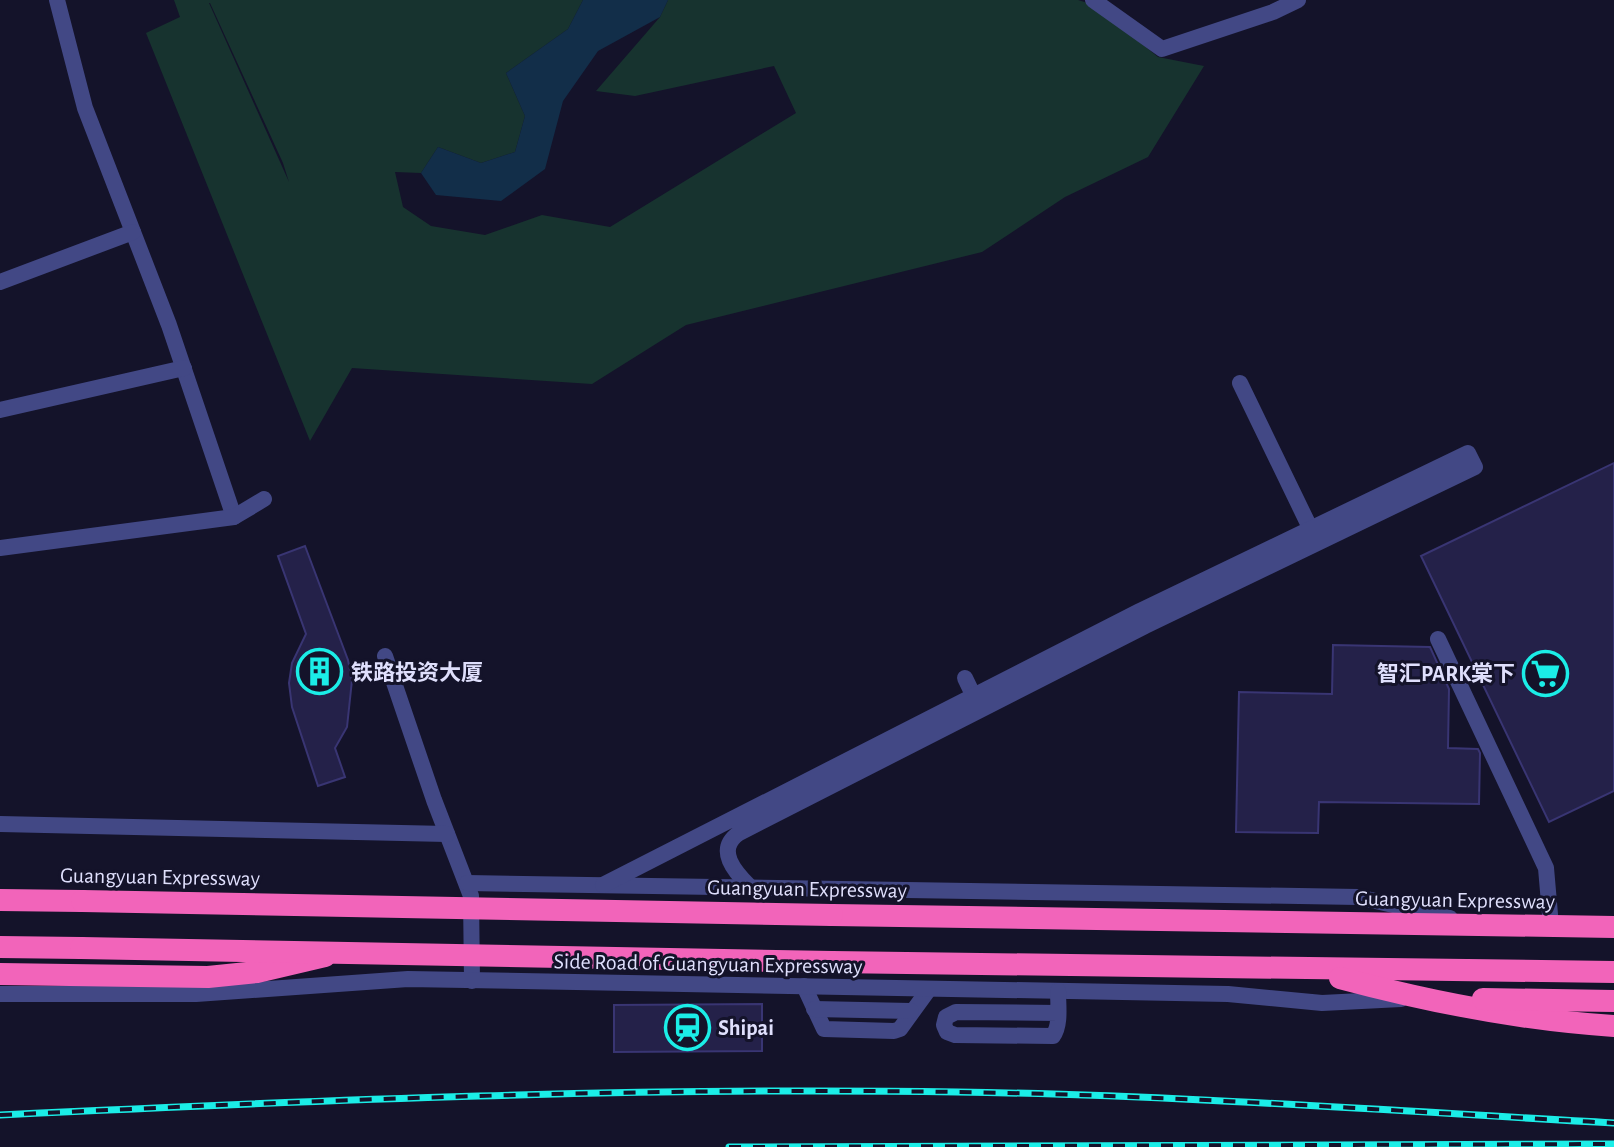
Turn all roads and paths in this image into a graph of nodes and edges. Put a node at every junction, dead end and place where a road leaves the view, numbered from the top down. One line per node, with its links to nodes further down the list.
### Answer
1 (57, 0): 6 (street)
2 (1093, 0): 5 (street)
3 (1286, 0): 5 (street)
4 (1298, 0): 5 (street)
5 (1273, 12)
6 (133, 232): 7 (street); 8 (street)
7 (0, 282)
8 (184, 368): 10 (street); 12 (street)
9 (1240, 383): 13 (street)
10 (0, 410)
11 (264, 499): 12 (street)
12 (234, 517): 14 (street)
13 (1314, 536): 13 (street); 18 (street)
14 (0, 548)
15 (1438, 639): 26 (street)
16 (385, 656): 20 (street)
17 (965, 678): 18 (street)
18 (977, 703): 22 (street); 23 (street)
19 (0, 824): 20 (street)
20 (447, 834): 21 (street)
21 (467, 883): 22 (street); 33 (street)
22 (603, 885): 23 (street)
23 (750, 887): 25 (street)
24 (0, 900): 25 (highway, Guangyuan Expressway, bridge)
25 (1478, 925): 26 (highway, Guangyuan Expressway)
26 (1551, 926): 27 (highway, Guangyuan Expressway)
27 (1614, 927)
28 (0, 947): 29 (highway, bridge)
29 (340, 953): 30 (highway, bridge); 32 (highway, bridge)
30 (1308, 969): 31 (highway); 38 (highway)
31 (1614, 972)
32 (0, 974)
33 (472, 981): 34 (street, Side Road of Guangyuan Expressway); 37 (street, Side Road of Guangyuan Expressway)
34 (804, 986): 35 (street, Side Road of Guangyuan Expressway); 35 (street)
35 (929, 989): 36 (street, Side Road of Guangyuan Expressway)
36 (1058, 991): 38 (street, Side Road of Guangyuan Expressway); 40 (street)
37 (0, 994)
38 (1415, 998): 39 (highway); 41 (highway)
39 (1614, 1001)
40 (1058, 1013): 40 (street)
41 (1614, 1026)

